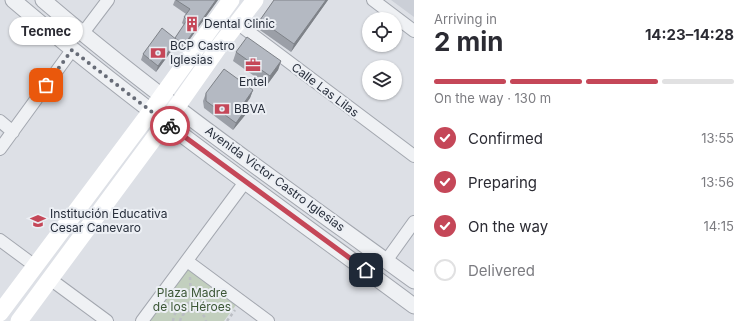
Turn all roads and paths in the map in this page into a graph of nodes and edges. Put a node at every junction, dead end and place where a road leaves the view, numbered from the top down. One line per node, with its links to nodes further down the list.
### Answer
1 (13, 0): 10 (street, Avenida Victor Castro Iglesias)
2 (43, 0): 9 (street, Avenida Victor Castro Iglesias)
3 (108, 0): 9 (street)
4 (231, 0): 11 (main road)
5 (255, 0): 7 (main road)
6 (373, 0): 8 (street)
7 (237, 23): 12 (main road); 18 (street, Calle Las Lilas)
8 (414, 31)
9 (82, 34): 11 (street, Avenida Victor Castro Iglesias)
10 (72, 50): 13 (street, Avenida Victor Castro Iglesias); 16 (street)
11 (162, 96): 12 (street, Avenida Victor Castro Iglesias); 13 (main road)
12 (176, 106): 15 (main road); 23 (street, Avenida Victor Castro Iglesias)
13 (151, 111): 15 (street, Avenida Victor Castro Iglesias); 24 (main road)
14 (0, 121): 16 (street)
15 (166, 122): 19 (street, Avenida Victor Castro Iglesias); 26 (main road)
16 (13, 132): 17 (street)
17 (0, 149)
18 (414, 156)
19 (245, 182): 22 (street); 31 (street, Avenida Victor Castro Iglesias)
20 (414, 222): 23 (street)
21 (0, 240): 24 (street)
22 (187, 261): 28 (street); 43 (street)
23 (386, 261): 27 (street, Avenida Victor Castro Iglesias)
24 (35, 266): 35 (main road)
25 (196, 277): 29 (path)
26 (50, 279): 37 (main road); 38 (street)
27 (414, 281)
28 (160, 297): 33 (path); 39 (street)
29 (191, 302): 30 (path); 33 (path)
30 (207, 303): 32 (path); 34 (path)
31 (414, 306)
32 (237, 307)
33 (177, 310): 36 (path); 40 (path)
34 (201, 312): 36 (path); 42 (path)
35 (0, 313)
36 (183, 315): 41 (path)
37 (18, 321)
38 (107, 321)
39 (142, 321)
40 (173, 321)
41 (180, 321)
42 (206, 321)
43 (268, 321)

